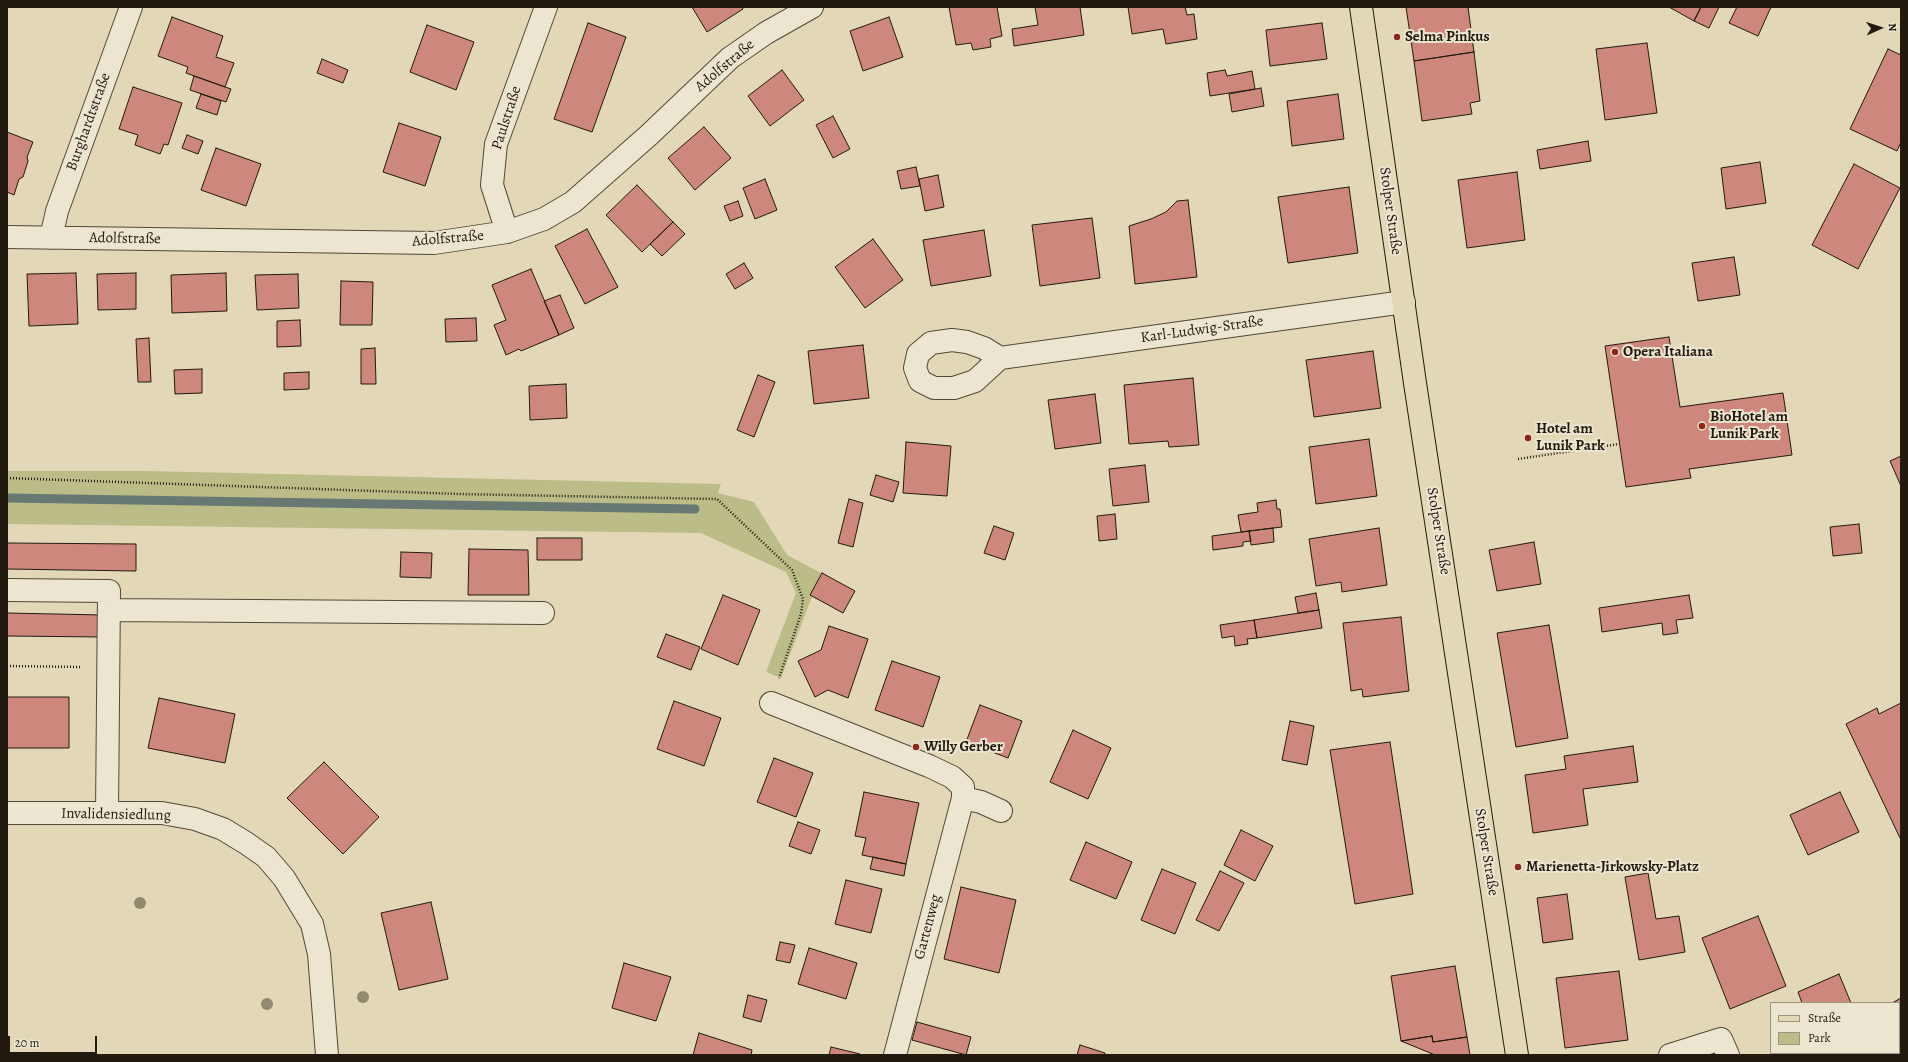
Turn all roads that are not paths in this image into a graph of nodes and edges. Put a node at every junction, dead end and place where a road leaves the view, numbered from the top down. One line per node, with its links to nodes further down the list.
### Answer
1 (131, 7): 7 (street, Burghardtstraße)
2 (546, 7): 5 (street, Paulstraße)
3 (812, 7): 5 (street, Adolfstraße)
4 (1361, 7): 8 (main road, Stolper Straße)
5 (507, 232): 7 (street, Adolfstraße)
6 (7, 237): 7 (street, Adolfstraße)
7 (51, 238)
8 (1404, 302): 9 (street, Karl-Ludwig-Straße); 20 (main road, Stolper Straße)
9 (1000, 358)
10 (7, 590): 11 (street)
11 (109, 610): 12 (street); 17 (street)
12 (543, 613)
13 (771, 703): 14 (street)
14 (963, 798): 15 (street); 19 (street, Gartenweg)
15 (1001, 811)
16 (7, 813): 17 (street, Invalidensiedlung)
17 (107, 813): 18 (street, Invalidensiedlung)
18 (327, 1055)
19 (894, 1055)
20 (1517, 1055)
21 (1670, 1055): 22 (street)
22 (1728, 1055)

